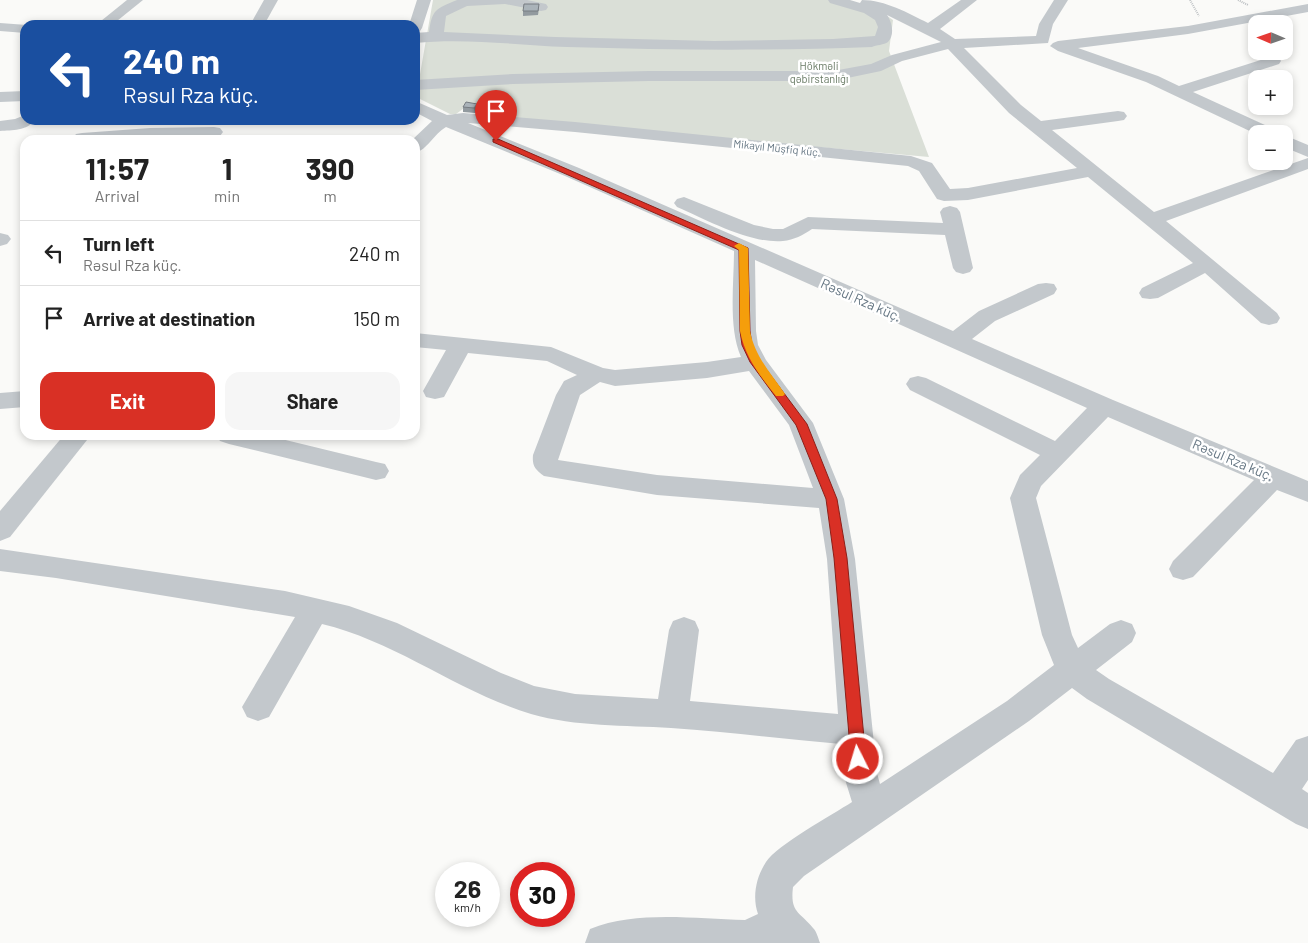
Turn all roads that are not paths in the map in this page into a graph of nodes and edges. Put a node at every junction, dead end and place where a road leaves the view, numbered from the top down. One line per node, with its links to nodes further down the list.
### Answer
1 (136, 0): 10 (street)
2 (271, 0): 11 (street)
3 (424, 0): 12 (street)
4 (835, 0): 16 (street)
5 (858, 0): 14 (street)
6 (970, 0): 14 (street)
7 (1061, 0): 18 (street)
8 (542, 7): 16 (street)
9 (1306, 9): 18 (street)
10 (110, 20)
11 (260, 20)
12 (418, 20)
13 (0, 27): 15 (street)
14 (929, 28): 19 (street)
15 (20, 29)
16 (436, 36): 17 (street)
17 (420, 38)
18 (1051, 43): 19 (street); 22 (street)
19 (951, 44): 21 (street); 31 (street)
20 (1273, 61): 22 (street)
21 (420, 85)
22 (1179, 91): 29 (street)
23 (20, 96): 24 (street)
24 (0, 97)
25 (420, 108): 27 (street, Rəsul Rza küç.)
26 (1118, 116): 31 (street)
27 (444, 120): 34 (street); 39 (street, Rəsul Rza küç.); 40 (street, Mikayıl Müşfiq küç.)
28 (20, 123): 30 (street)
29 (1251, 125)
30 (0, 126)
31 (1038, 127): 38 (street)
32 (214, 131): 33 (street)
33 (139, 135)
34 (420, 142)
35 (1293, 144): 36 (street)
36 (1308, 152)
37 (1308, 163): 41 (street)
38 (1093, 171): 40 (street); 41 (street)
39 (572, 172): 42 (street); 43 (street, Rəsul Rza küç.)
40 (944, 195): 42 (street, Mikayıl Müşfiq küç.)
41 (1152, 219): 44 (street)
42 (956, 229): 45 (street, Mikayıl Müşfiq küç.)
43 (744, 248): 50 (street, Rəsul Rza küç.); 52 (street)
44 (1207, 264): 47 (street); 48 (street)
45 (963, 268)
46 (1046, 289): 50 (street)
47 (1150, 293)
48 (1269, 318)
49 (420, 340): 51 (street)
50 (955, 341): 58 (street, Rəsul Rza küç.)
51 (461, 344): 53 (street); 55 (street)
52 (755, 362): 53 (street); 65 (street)
53 (597, 374): 65 (street)
54 (918, 384): 61 (street)
55 (434, 391)
56 (20, 399): 57 (street)
57 (0, 401)
58 (1104, 406): 61 (street); 63 (street, Rəsul Rza küç.)
59 (74, 440): 66 (street)
60 (249, 440): 62 (street)
61 (1058, 453): 72 (street)
62 (376, 472)
63 (1273, 477): 64 (street, Rəsul Rza küç.); 68 (street)
64 (1308, 492)
65 (831, 499): 75 (street)
66 (0, 530)
67 (0, 560): 69 (street)
68 (1183, 569)
69 (314, 610): 73 (street); 74 (street)
70 (684, 630): 74 (street)
71 (1121, 633): 72 (street)
72 (1072, 670): 77 (street); 78 (street)
73 (258, 707)
74 (672, 714): 75 (street)
75 (856, 730): 78 (street)
76 (1308, 751): 77 (street)
77 (1278, 794): 79 (street)
78 (874, 808): 80 (street)
79 (1308, 812)
80 (791, 933): 81 (street)
81 (604, 943)

